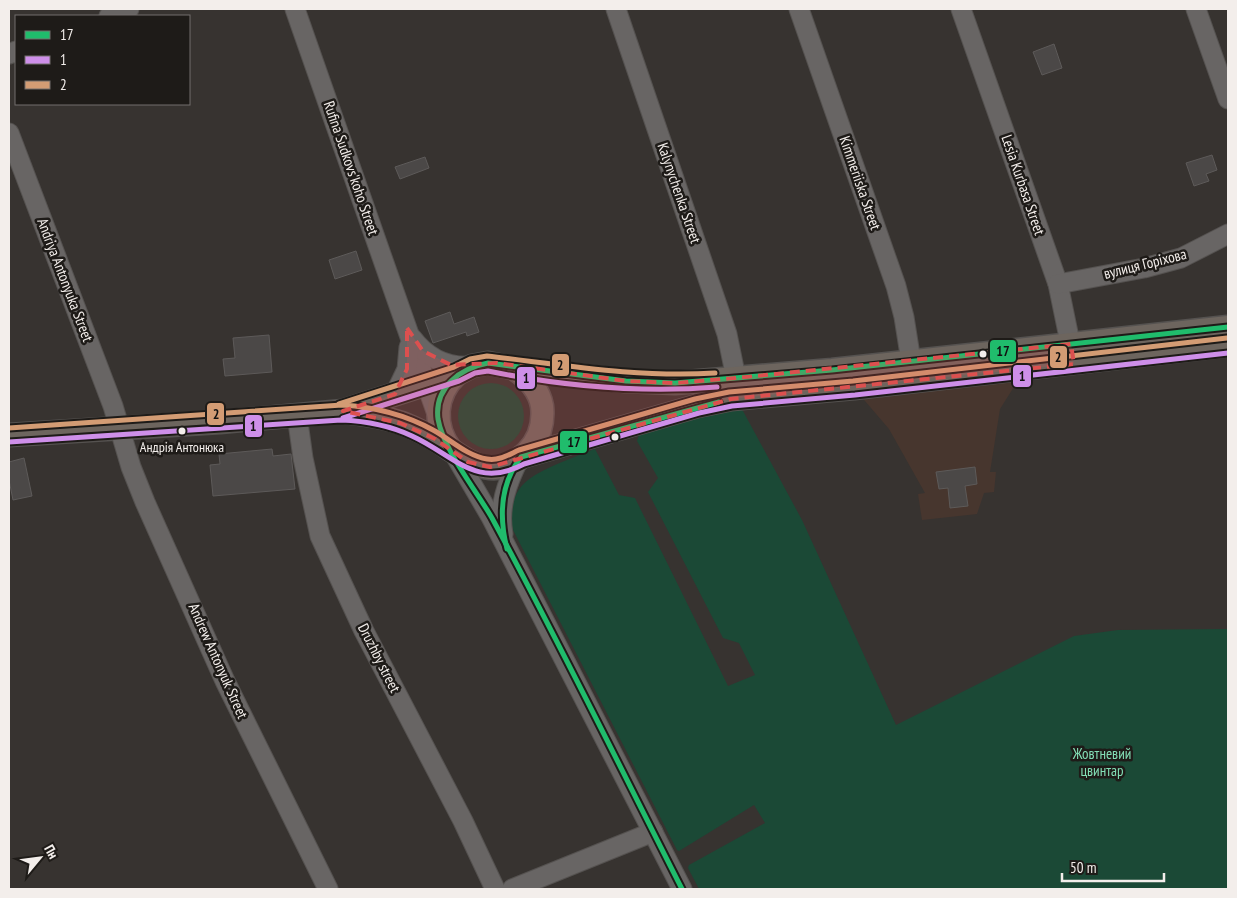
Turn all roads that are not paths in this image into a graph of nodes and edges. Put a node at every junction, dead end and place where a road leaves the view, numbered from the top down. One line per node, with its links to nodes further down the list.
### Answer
1 (129, 9): 7 (street)
2 (295, 9): 13 (street, Rufina Sudkovs'koho Street)
3 (616, 9): 19 (street, Kalynychenka Street)
4 (799, 9): 16 (street, Kimmeriiska Street)
5 (961, 9): 11 (street, Lesia Kurbasa Street)
6 (1196, 9): 8 (street)
7 (112, 15)
8 (1228, 99)
9 (9, 133): 25 (street, Andriya Antonyuka Street)
10 (1228, 234): 11 (street, вулиця Горіхова)
11 (1058, 284): 15 (street, Lesia Kurbasa Street)
12 (1228, 327): 15 (main road)
13 (407, 328): 18 (street, Rufina Sudkovs'koho Street); 20 (street, Rufina Sudkovs'koho Street); 21 (street, Rufina Sudkovs'koho Street)
14 (1228, 345): 15 (main road)
15 (1073, 354): 16 (main road); 28 (main road)
16 (911, 361): 19 (main road)
17 (513, 368): 18 (main road); 19 (main road); 28 (main road)
18 (465, 370): 20 (main road); 24 (main road)
19 (736, 378)
20 (426, 384): 21 (main road); 24 (street, Rufina Sudkovs'koho Street)
21 (395, 394): 22 (main road)
22 (342, 411): 23 (main road); 27 (main road)
23 (298, 415): 25 (main road); 32 (street, Druzhby street)
24 (438, 417): 27 (main road, Rufina Sudkovs'koho Street)
25 (118, 428): 26 (main road); 31 (street, Andrew Antonyuk Street)
26 (9, 435)
27 (452, 450): 28 (main road); 29 (street, Rufina Sudkovs'koho Street)
28 (520, 458): 29 (street, Rufina Sudkovs'koho Street)
29 (507, 548): 30 (street, Rufina Sudkovs'koho Street)
30 (653, 832): 33 (street); 34 (street, Rufina Sudkovs'koho Street)
31 (328, 889)
32 (495, 889)
33 (512, 889)
34 (682, 889)

